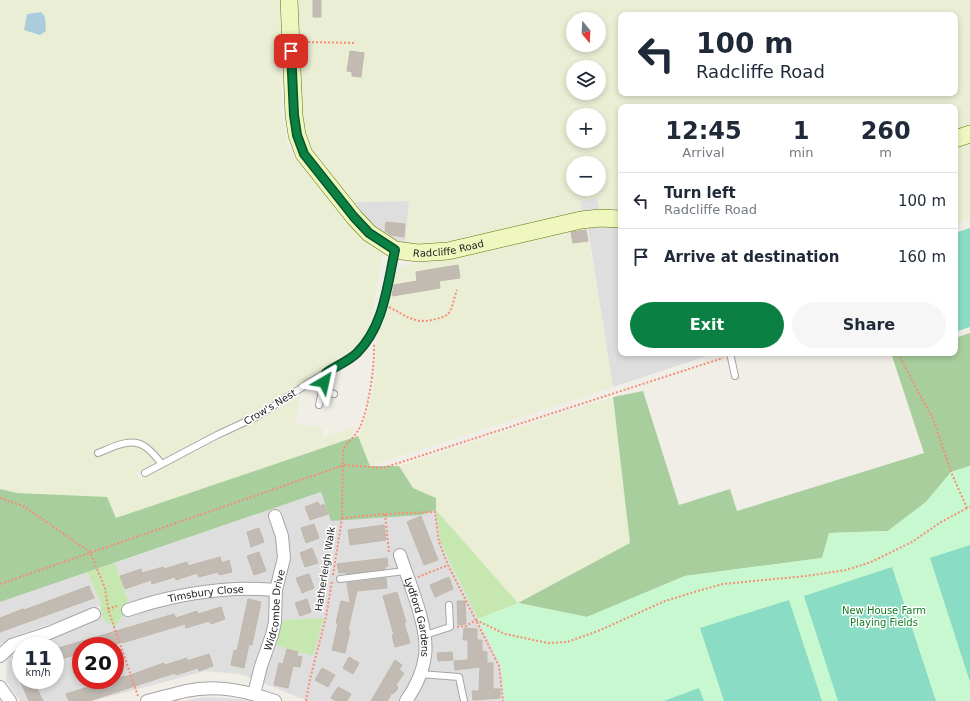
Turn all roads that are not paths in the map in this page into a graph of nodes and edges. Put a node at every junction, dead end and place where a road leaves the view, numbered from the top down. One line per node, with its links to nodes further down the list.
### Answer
1 (289, 0): 5 (main road, Radcliffe Road)
2 (970, 134): 3 (main road)
3 (958, 138)
4 (618, 219): 5 (main road, Radcliffe Road)
5 (395, 250): 7 (lane, Crow's Nest)
6 (730, 356): 8 (lane)
7 (326, 373): 9 (lane); 13 (lane, Crow's Nest)
8 (735, 376)
9 (322, 391): 10 (lane); 11 (lane)
10 (334, 394)
11 (319, 405)
12 (98, 453): 13 (lane)
13 (162, 464): 14 (lane, Crow's Nest)
14 (146, 473)
15 (281, 520): 19 (street, Widcombe Drive)
16 (400, 555): 17 (street, Lydford Gardens)
17 (407, 576): 18 (lane); 23 (street, Lydford Gardens)
18 (340, 579)
19 (276, 590): 20 (street, Timsbury Close); 27 (street, Widcombe Drive)
20 (134, 605)
21 (448, 605): 23 (lane)
22 (90, 620): 24 (street)
23 (425, 635): 25 (street, Lydford Gardens)
24 (0, 656)
25 (420, 674): 31 (street, Lydford Gardens); 32 (lane)
26 (0, 687): 28 (street)
27 (254, 694): 29 (street); 30 (street)
28 (10, 701)
29 (146, 701)
30 (275, 701)
31 (406, 701)
32 (464, 701)

